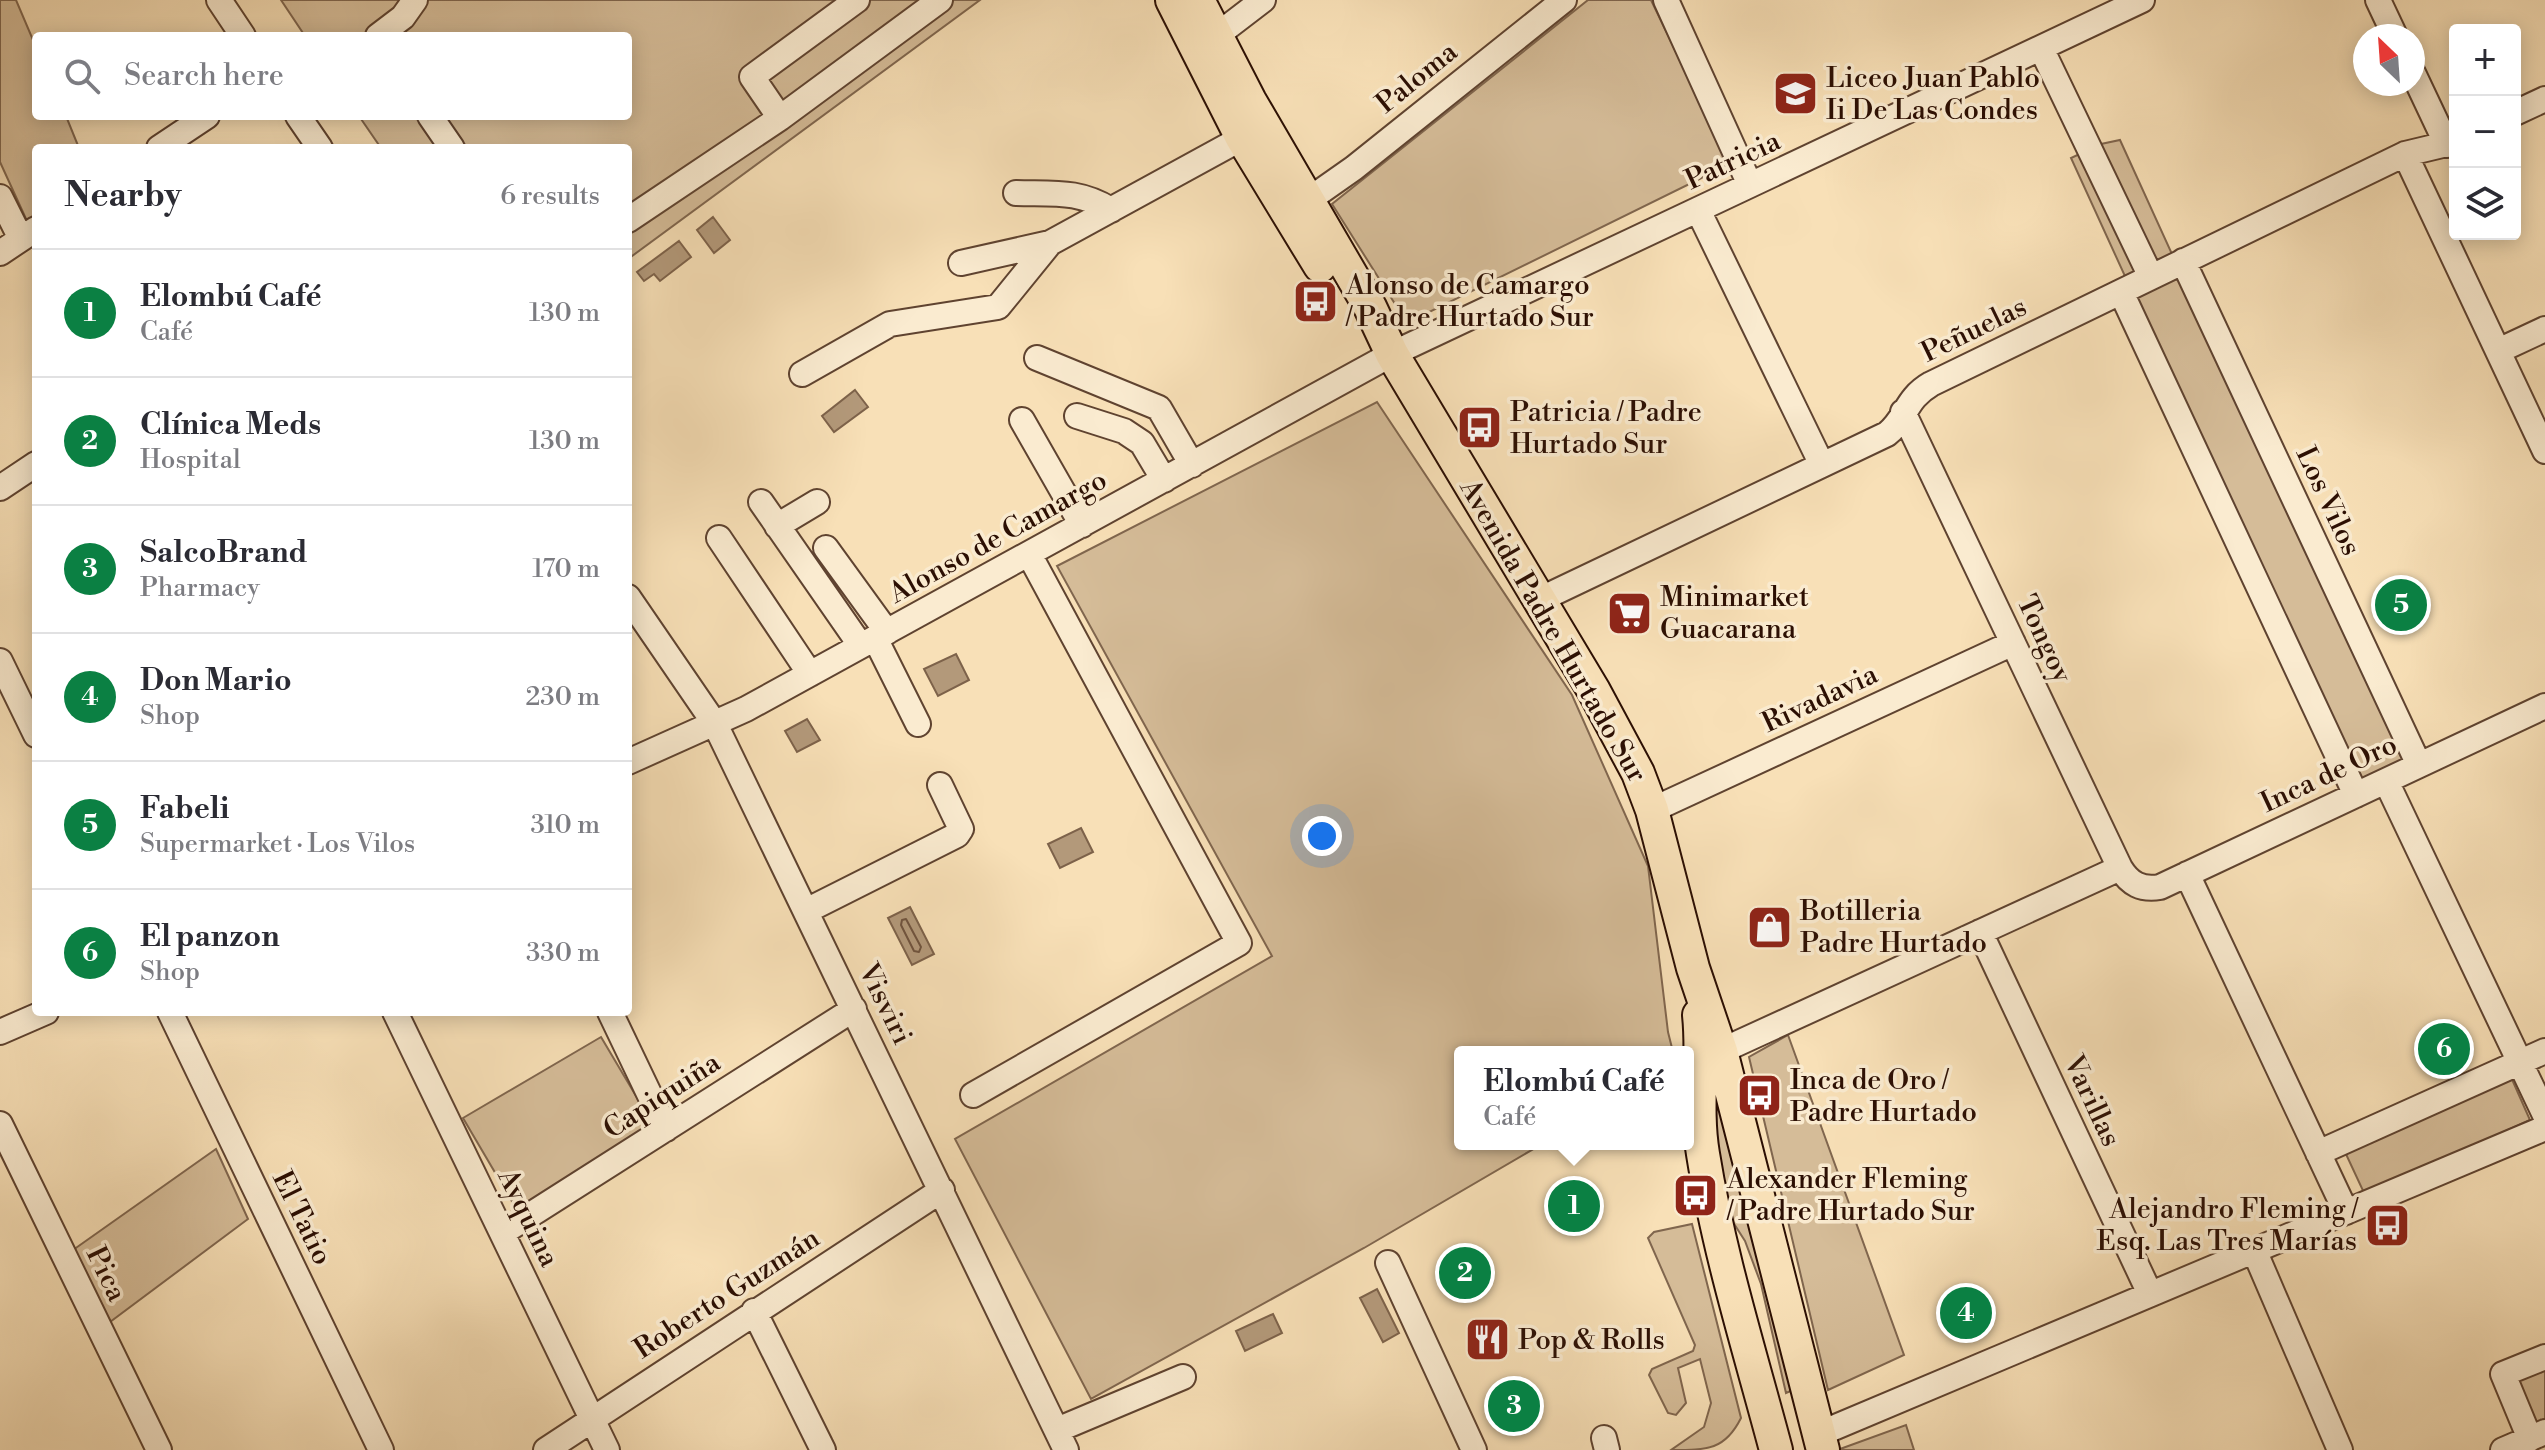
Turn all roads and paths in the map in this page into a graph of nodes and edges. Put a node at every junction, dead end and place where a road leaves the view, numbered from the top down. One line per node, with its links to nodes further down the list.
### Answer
1 (219, 0): 13 (street)
2 (415, 0): 14 (street)
3 (857, 0): 20 (street)
4 (940, 0): 20 (street)
5 (1172, 0): 24 (main road, Avenida Padre Hurtado Sur)
6 (1198, 0): 15 (main road, Avenida Padre Hurtado Sur)
7 (1263, 0): 15 (street)
8 (1564, 0): 34 (street, Paloma)
9 (1666, 0): 31 (street)
10 (2142, 0): 16 (street, Patricia)
11 (2378, 0): 12 (street)
12 (2389, 24)
13 (240, 32)
14 (383, 32)
15 (1216, 36): 34 (main road, Avenida Padre Hurtado Sur)
16 (2041, 48): 31 (street, Patricia); 43 (street)
17 (2425, 95): 25 (street)
18 (2545, 99): 19 (street)
19 (2521, 110)
20 (780, 118): 37 (street)
21 (201, 120): 27 (street)
22 (301, 120): 28 (street)
23 (433, 120): 29 (street)
24 (1242, 138): 35 (street); 47 (main road, Avenida Padre Hurtado Sur)
25 (2449, 139)
26 (2449, 143): 30 (street, Peñuelas)
27 (165, 144)
28 (317, 144)
29 (449, 144)
30 (2405, 154): 41 (street, Peñuelas); 46 (street)
31 (1750, 185): 36 (street, Patricia)
32 (1016, 193): 35 (street)
33 (0, 197): 38 (street)
34 (1307, 201): 47 (main road, Avenida Padre Hurtado Sur)
35 (1111, 210): 39 (street)
36 (1698, 210): 47 (street, Patricia); 55 (street)
37 (632, 217)
38 (28, 234): 40 (street)
39 (1050, 243): 42 (street); 49 (street)
40 (0, 253)
41 (2183, 261): 43 (street, Peñuelas); 77 (street, Los Vilos)
42 (961, 263)
43 (2151, 277): 44 (street, Peñuelas)
44 (2121, 292): 50 (street, Peñuelas); 80 (street)
45 (2545, 329): 46 (street)
46 (2498, 351): 53 (street)
47 (1392, 354): 54 (street, Alonso de Camargo); 66 (main road, Avenida Padre Hurtado Sur)
48 (1037, 358): 54 (street)
49 (802, 374)
50 (1903, 412): 55 (street, Peñuelas); 69 (street, Tongoy)
51 (1077, 416): 57 (street)
52 (1022, 420): 61 (street)
53 (2545, 451)
54 (1192, 465): 57 (street, Alonso de Camargo)
55 (1822, 465): 66 (street, Peñuelas)
56 (32, 467): 58 (street)
57 (1164, 480): 61 (street, Alonso de Camargo)
58 (0, 488)
59 (761, 502): 62 (street)
60 (817, 502): 62 (street)
61 (1082, 525): 65 (street, Alonso de Camargo)
62 (777, 526): 68 (street)
63 (719, 538): 71 (street)
64 (826, 548): 68 (street)
65 (1029, 554): 68 (street, Alonso de Camargo); 97 (street)
66 (1539, 600): 81 (main road, Avenida Padre Hurtado Sur)
67 (632, 603): 73 (street, Visviri)
68 (874, 639): 71 (street, Alonso de Camargo); 74 (street)
69 (2013, 643): 81 (street, Rivadavia); 82 (street, Tongoy)
70 (0, 661): 75 (street)
71 (810, 674): 73 (street, Alonso de Camargo)
72 (2545, 706): 77 (street, Inca de Oro)
73 (715, 724): 76 (street, Alonso de Camargo); 85 (street, Visviri)
74 (918, 724)
75 (32, 727)
76 (632, 760)
77 (2419, 765): 78 (street, Inca de Oro)
78 (2386, 781): 80 (street, Inca de Oro); 96 (street)
79 (940, 785): 85 (street)
80 (2356, 795): 83 (street, Inca de Oro)
81 (1652, 810): 87 (main road, Avenida Padre Hurtado Sur)
82 (2120, 868): 84 (street, Tongoy); 86 (street)
83 (2187, 874): 84 (street, Inca de Oro); 102 (street)
84 (2138, 886)
85 (806, 911): 88 (street, Visviri)
86 (1980, 932): 94 (street); 108 (street, Varillas)
87 (1693, 968): 94 (main road, Avenida Padre Hurtado Sur); 122 (main road, Avenida Padre Hurtado Sur)
88 (854, 1009): 101 (street, Capiquiña); 103 (street, Visviri)
89 (37, 1016): 93 (street)
90 (172, 1016): 117 (street, El Tatio)
91 (397, 1016): 105 (street, Ayquina)
92 (612, 1016): 101 (street)
93 (0, 1032)
94 (1721, 1051): 115 (main road, Avenida Padre Hurtado Sur)
95 (2545, 1051): 96 (street)
96 (2520, 1062): 98 (street); 102 (street)
97 (973, 1095)
98 (2545, 1115)
99 (0, 1124): 116 (street, Pica)
100 (2545, 1128): 104 (street)
101 (666, 1129): 105 (street, Capiquiña)
102 (2318, 1153): 104 (street)
103 (942, 1190): 109 (street, Roberto Guzmán); 114 (street, Visviri)
104 (2346, 1212): 106 (street)
105 (502, 1233): 112 (street, Ayquina)
106 (2254, 1250): 108 (street); 124 (street)
107 (1388, 1263): 121 (street)
108 (2150, 1294): 115 (street)
109 (754, 1311): 112 (street, Roberto Guzmán); 120 (street)
110 (2545, 1357): 113 (street)
111 (1183, 1377): 114 (street)
112 (592, 1419): 118 (street, Roberto Guzmán); 119 (street, Ayquina)
113 (2538, 1436): 125 (street)
114 (1062, 1440)
115 (1821, 1442): 123 (main road)
116 (159, 1450)
117 (381, 1450)
118 (546, 1450)
119 (607, 1450)
120 (823, 1450)
121 (1474, 1450)
122 (1776, 1450)
123 (1787, 1450)
124 (2340, 1450)
125 (2503, 1450)

